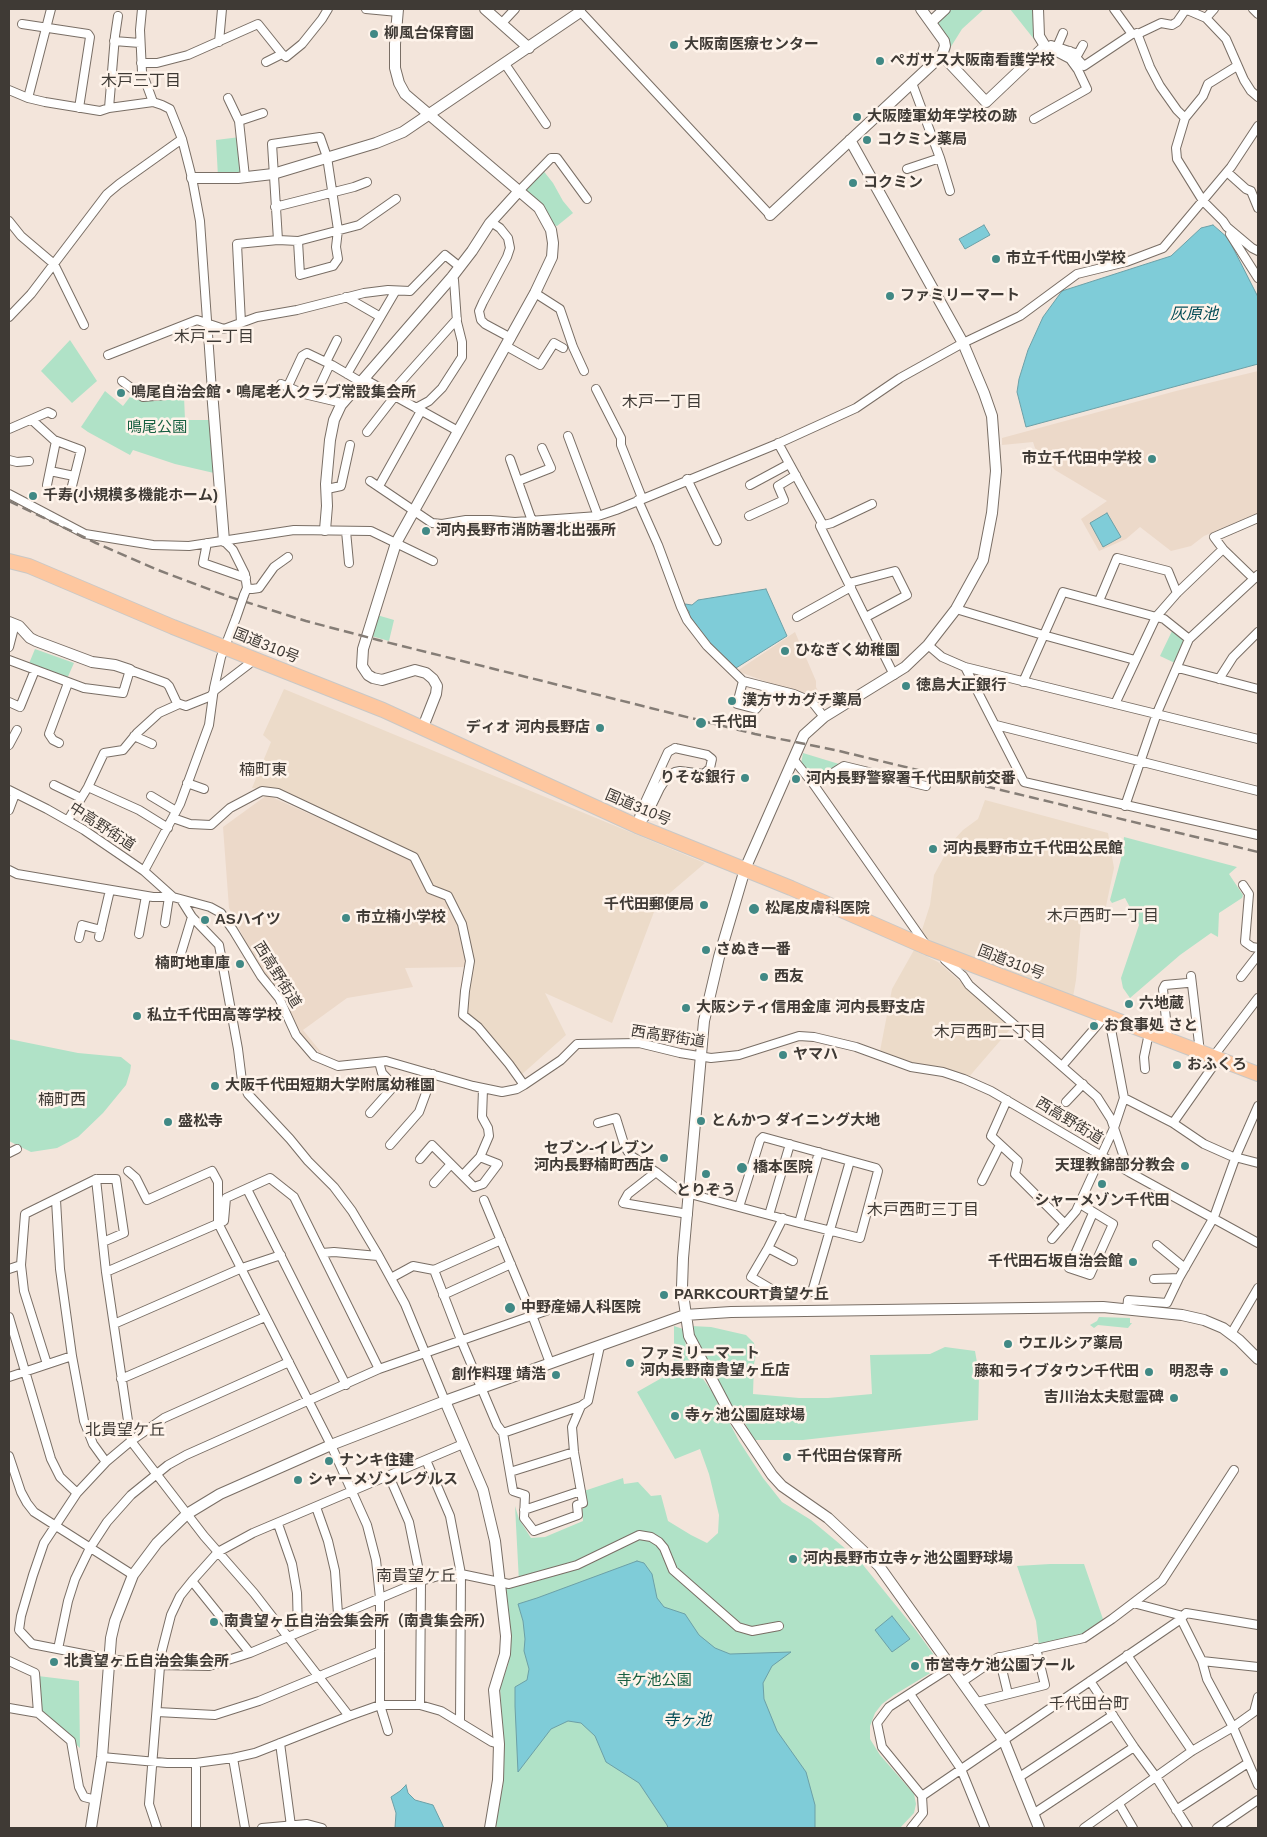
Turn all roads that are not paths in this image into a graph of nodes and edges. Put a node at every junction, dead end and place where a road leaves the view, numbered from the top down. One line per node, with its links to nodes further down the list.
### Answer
1 (51, 9): 23 (street)
2 (142, 9): 28 (street)
3 (222, 9): 27 (street)
4 (328, 9): 34 (street)
5 (366, 9): 16 (street)
6 (485, 9): 21 (street)
7 (515, 9): 21 (street)
8 (921, 9): 20 (street)
9 (945, 9): 20 (street)
10 (1038, 9): 29 (street)
11 (1114, 9): 25 (street)
12 (1185, 9): 19 (street); 25 (street)
13 (1214, 9): 19 (street)
14 (1253, 9): 17 (street)
15 (579, 10): 32 (street); 75 (street)
16 (398, 11): 50 (street)
17 (1258, 14)
18 (118, 16): 26 (street)
19 (1206, 18): 39 (street)
20 (931, 22): 35 (street)
21 (502, 23): 32 (street)
22 (22, 24): 23 (street)
23 (45, 28): 43 (street); 46 (street)
24 (1063, 33): 31 (street)
25 (1134, 34): 33 (street); 51 (street)
26 (114, 41): 28 (street); 47 (street)
27 (219, 42): 34 (street); 37 (street)
28 (140, 43): 37 (street)
29 (1043, 44): 31 (street); 35 (street); 52 (street)
30 (1083, 45): 33 (street)
31 (1057, 47): 33 (street)
32 (529, 48): 38 (street)
33 (1070, 51)
34 (282, 54): 36 (street)
35 (942, 55): 40 (street)
36 (266, 62)
37 (141, 63): 45 (street)
38 (505, 64): 50 (street); 55 (street)
39 (1237, 66): 42 (street); 51 (street)
40 (912, 82): 54 (street); 58 (street)
41 (9, 90): 43 (street)
42 (1258, 97)
43 (28, 98): 46 (street)
44 (228, 98): 53 (street)
45 (153, 102): 47 (street); 57 (street)
46 (79, 108): 47 (street)
47 (109, 108)
48 (263, 113): 53 (street)
49 (943, 114): 54 (street)
50 (429, 115): 59 (street); 67 (street)
51 (1185, 118): 72 (street)
52 (1034, 119)
53 (239, 121): 64 (street)
54 (927, 122): 60 (street)
55 (546, 124)
56 (1258, 126): 62 (street)
57 (182, 139): 65 (street); 83 (street)
58 (850, 140): 75 (street); 98 (street)
59 (327, 157): 63 (street); 63 (street); 69 (street)
60 (940, 158): 61 (street); 68 (street)
61 (907, 169)
62 (1227, 172): 72 (street); 74 (street)
63 (273, 174): 64 (street); 73 (street)
64 (245, 177): 65 (street)
65 (192, 178): 94 (street)
66 (367, 182): 69 (street)
67 (519, 191): 71 (street); 77 (street); 88 (street)
68 (950, 191)
69 (332, 192): 73 (street); 79 (street)
70 (396, 199): 79 (street)
71 (587, 199)
72 (1203, 201): 78 (street); 98 (street)
73 (275, 207): 80 (street)
74 (1258, 208)
75 (770, 215)
76 (9, 221): 83 (street)
77 (491, 222): 84 (street); 97 (street)
78 (1227, 227): 82 (street); 86 (street)
79 (338, 230): 81 (street); 81 (street)
80 (278, 240): 81 (street); 93 (street)
81 (298, 241)
82 (1258, 251)
83 (54, 264): 91 (street); 95 (street)
84 (460, 267): 85 (street); 87 (street)
85 (452, 277): 92 (street); 105 (street)
86 (1258, 278)
87 (395, 292): 89 (street); 90 (street)
88 (535, 293): 97 (street); 102 (street)
89 (346, 297): 90 (street); 93 (street)
90 (379, 316): 103 (street)
91 (9, 317)
92 (457, 318): 108 (street); 111 (street)
93 (241, 323): 94 (street)
94 (207, 324): 100 (street); 107 (street)
95 (84, 325)
96 (337, 340): 101 (street)
97 (508, 342): 99 (street); 115 (street)
98 (962, 343): 119 (street); 164 (street)
99 (563, 348)
100 (108, 355)
101 (328, 363): 103 (street); 109 (street); 109 (street)
102 (584, 371)
103 (347, 374): 105 (street)
104 (122, 381): 107 (street)
105 (363, 381): 108 (street); 110 (street)
106 (596, 389): 139 (street)
107 (212, 391): 149 (street)
108 (393, 395): 111 (street); 116 (street)
109 (315, 396): 110 (street)
110 (341, 404): 136 (street)
111 (419, 410): 115 (street); 135 (street)
112 (52, 414): 113 (street)
113 (32, 420): 114 (street); 118 (street)
114 (9, 429)
115 (458, 431): 141 (street)
116 (367, 432)
117 (568, 436): 142 (street)
118 (56, 441): 127 (street); 129 (street)
119 (778, 443): 125 (street); 130 (street)
120 (350, 445): 136 (street)
121 (542, 448): 132 (street)
122 (510, 459): 132 (street)
123 (13, 461): 124 (street); 126 (street)
124 (29, 461)
125 (789, 464): 128 (street); 133 (street)
126 (17, 471)
127 (50, 472): 129 (street); 134 (street)
128 (796, 475): 143 (street); 146 (street)
129 (74, 476): 137 (street)
130 (687, 479): 139 (street); 150 (street)
131 (370, 481): 135 (street)
132 (518, 481): 145 (street)
133 (750, 485)
134 (47, 486)
135 (379, 486): 141 (street)
136 (327, 489): 147 (street)
137 (71, 490)
138 (9, 494): 151 (street)
139 (640, 499): 142 (street); 184 (street)
140 (872, 504): 146 (street)
141 (414, 510): 145 (street); 152 (street)
142 (598, 516): 145 (street)
143 (749, 516)
144 (1258, 518): 153 (street)
145 (532, 521)
146 (824, 525): 160 (street)
147 (325, 530): 148 (street); 149 (street)
148 (346, 530): 152 (street); 157 (street)
149 (224, 541): 151 (street); 159 (street)
150 (717, 541)
151 (207, 543): 159 (street)
152 (396, 543): 156 (street); 196 (street)
153 (1223, 549): 158 (street); 162 (street)
154 (288, 556): 161 (street)
155 (9, 561): 174 (highway, 国道310号)
156 (433, 561)
157 (349, 563)
158 (1256, 577): 171 (street)
159 (246, 578): 161 (street)
160 (850, 585): 165 (street); 165 (street); 167 (street)
161 (246, 592): 174 (street, bridge)
162 (1177, 593): 163 (street); 166 (street)
163 (1098, 601): 166 (street); 170 (street)
164 (956, 608): 170 (street); 172 (street)
165 (866, 616): 182 (street)
166 (1156, 616): 171 (street); 177 (street)
167 (797, 617)
168 (12, 623): 173 (street); 181 (street)
169 (1258, 632): 183 (street)
170 (1043, 635): 177 (street); 185 (street)
171 (1189, 639): 179 (street)
172 (928, 645): 178 (street); 182 (street)
173 (9, 647)
174 (225, 647): 175 (highway, 国道310号); 189 (street)
175 (251, 658): 189 (street); 196 (highway, 国道310号)
176 (9, 660): 180 (street)
177 (1136, 660): 192 (street)
178 (966, 667): 185 (street); 195 (street)
179 (1178, 668): 183 (street); 193 (street)
180 (35, 670): 186 (street); 190 (street)
181 (130, 670): 186 (street); 191 (street)
182 (894, 675): 194 (street)
183 (1219, 679): 188 (street)
184 (743, 682): 187 (street); 187 (street)
185 (1023, 682): 192 (street)
186 (68, 683): 200 (street)
187 (772, 689): 194 (street)
188 (1258, 689)
189 (213, 692): 191 (street); 205 (street)
190 (9, 702)
191 (179, 704): 198 (street)
192 (1115, 704): 193 (street)
193 (1157, 713): 199 (street); 204 (street)
194 (824, 717): 203 (street)
195 (996, 725): 204 (street); 215 (street)
196 (423, 727): 220 (highway, 国道310号)
197 (17, 730): 202 (street)
198 (134, 736): 201 (street); 209 (street)
199 (1258, 740)
200 (59, 743)
201 (152, 744)
202 (9, 745)
203 (794, 760): 207 (street); 223 (street)
204 (1140, 760): 211 (street); 215 (street)
205 (187, 782): 210 (street); 217 (street)
206 (54, 785): 214 (street)
207 (814, 785): 208 (street); 235 (street)
208 (926, 786)
209 (88, 787): 214 (street); 221 (street)
210 (204, 789)
211 (1258, 791)
212 (12, 792): 216 (street); 218 (street, 中高野街道)
213 (150, 796): 217 (street)
214 (81, 798): 218 (street)
215 (1125, 806): 222 (street)
216 (9, 810)
217 (175, 814): 221 (street); 254 (street)
218 (68, 820): 225 (street, 中高野街道)
219 (1258, 825): 222 (street)
220 (637, 826): 220 (street); 223 (highway, 国道310号)
221 (168, 828): 225 (street)
222 (1257, 835)
223 (744, 869): 235 (highway, 国道310号); 246 (street)
224 (9, 870): 227 (street, 西高野街道)
225 (144, 871): 229 (street, 中高野街道)
226 (1243, 885): 236 (street)
227 (110, 890): 228 (street, 西高野街道); 234 (street)
228 (146, 896): 229 (street, 西高野街道); 233 (street)
229 (171, 897): 230 (street, 西高野街道); 232 (street)
230 (182, 901): 231 (street); 248 (street, 西高野街道)
231 (192, 917): 238 (street); 307 (street)
232 (165, 923)
233 (139, 934)
234 (79, 938)
235 (928, 948): 243 (highway, 国道310号); 249 (street)
236 (1258, 948)
237 (1258, 955): 240 (street)
238 (179, 960)
239 (1191, 976): 247 (street)
240 (1241, 977)
241 (1187, 983): 245 (street)
242 (1258, 998): 247 (street)
243 (1107, 1017): 244 (highway, 国道310号); 249 (street); 256 (street)
244 (1149, 1033): 245 (highway, 国道310号); 250 (street)
245 (1168, 1040): 247 (highway, 国道310号)
246 (700, 1056): 254 (street, 西高野街道); 257 (street, 西高野街道); 285 (street)
247 (1210, 1056): 252 (highway, 国道310号); 262 (street)
248 (379, 1062): 251 (street, 西高野街道); 260 (street)
249 (1062, 1066): 253 (street)
250 (1145, 1069)
251 (434, 1074): 255 (street, 西高野街道); 265 (street)
252 (1258, 1074)
253 (1082, 1084): 258 (street); 263 (street)
254 (524, 1085): 255 (street, 西高野街道)
255 (483, 1089): 272 (street)
256 (1124, 1098): 262 (street); 263 (street)
257 (1007, 1100): 266 (street); 270 (street, 西高野街道)
258 (1066, 1102)
259 (1258, 1106): 271 (street)
260 (370, 1113)
261 (598, 1123): 278 (street)
262 (1173, 1123): 271 (street)
263 (1114, 1128): 270 (street); 279 (street)
264 (790, 1144): 268 (street); 289 (street); 292 (street)
265 (390, 1145)
266 (1000, 1145): 282 (street); 297 (street)
267 (17, 1149): 269 (street)
268 (819, 1152): 274 (street); 296 (street)
269 (9, 1153)
270 (1100, 1156): 279 (street, 西高野街道); 288 (street)
271 (1236, 1156): 276 (street); 293 (street)
272 (480, 1157): 280 (street); 280 (street)
273 (420, 1159): 275 (street)
274 (850, 1161): 298 (street); 298 (street)
275 (451, 1164): 280 (street); 283 (street)
276 (1258, 1164)
277 (128, 1171): 295 (street)
278 (656, 1172): 285 (street); 290 (street)
279 (1129, 1172): 293 (street, 西高野街道)
280 (463, 1175)
281 (96, 1179): 286 (street); 301 (street); 301 (street)
282 (982, 1181)
283 (434, 1183)
284 (247, 1189): 295 (street); 305 (street); 306 (street)
285 (690, 1194): 289 (street); 290 (street)
286 (56, 1200): 310 (street); 334 (street)
287 (484, 1200): 300 (street)
288 (1080, 1204): 291 (street); 297 (street)
289 (739, 1207): 292 (street)
290 (688, 1214): 326 (street)
291 (1093, 1214): 291 (street)
292 (769, 1215): 294 (street)
293 (1214, 1217): 302 (street, 西高野街道); 312 (street)
294 (783, 1218): 296 (street); 304 (street)
295 (218, 1222): 311 (street); 315 (street)
296 (799, 1223): 298 (street)
297 (1066, 1224): 299 (street)
298 (830, 1230): 321 (street)
299 (1052, 1238)
300 (501, 1240): 309 (street); 314 (street)
301 (103, 1242): 315 (street)
302 (1258, 1243)
303 (1157, 1245): 312 (street)
304 (768, 1248): 308 (street); 320 (street)
305 (322, 1253): 307 (street); 339 (street)
306 (281, 1255): 311 (street); 343 (street)
307 (378, 1256): 316 (street)
308 (794, 1261)
309 (511, 1264): 322 (street); 325 (street)
310 (21, 1265): 313 (street); 338 (street)
311 (242, 1268): 328 (street); 329 (street)
312 (1185, 1268): 317 (street)
313 (9, 1269)
314 (434, 1270): 316 (street); 322 (street)
315 (106, 1272): 329 (street)
316 (391, 1278): 333 (street)
317 (1179, 1278): 318 (street); 324 (street)
318 (1154, 1279)
319 (1258, 1288): 330 (street)
320 (773, 1290)
321 (812, 1292)
322 (443, 1295): 331 (street)
323 (560, 1306): 325 (street)
324 (1127, 1309): 326 (street); 330 (street)
325 (532, 1315): 331 (street); 337 (street)
326 (685, 1315): 332 (street); 393 (street)
327 (9, 1317): 340 (street)
328 (265, 1317): 336 (street); 342 (street)
329 (114, 1324): 342 (street)
330 (1231, 1334): 335 (street)
331 (461, 1340): 333 (street); 344 (street)
332 (600, 1346): 337 (street); 347 (street)
333 (425, 1353): 339 (street); 346 (street)
334 (72, 1356): 338 (street); 355 (street)
335 (1258, 1359)
336 (288, 1362): 345 (street); 349 (street)
337 (550, 1363): 344 (street)
338 (47, 1364): 340 (street)
339 (379, 1369): 343 (street)
340 (26, 1371): 341 (street); 362 (street)
341 (9, 1376)
342 (122, 1379): 349 (street)
343 (346, 1385): 345 (street)
344 (482, 1387): 346 (street); 348 (street)
345 (308, 1401): 351 (street); 358 (street)
346 (445, 1401): 350 (street); 351 (street)
347 (581, 1406): 348 (street); 352 (street)
348 (503, 1434): 357 (street)
349 (131, 1441): 355 (street); 358 (street)
350 (463, 1444): 354 (street); 374 (street)
351 (331, 1445): 360 (street); 365 (street)
352 (574, 1452): 357 (street); 361 (street)
353 (9, 1456): 367 (street)
354 (426, 1460): 359 (street); 370 (street)
355 (106, 1462): 362 (street)
356 (1234, 1470): 376 (street)
357 (510, 1472): 364 (street)
358 (156, 1474): 365 (street); 368 (street)
359 (389, 1476): 360 (street); 373 (street)
360 (352, 1490): 363 (street); 375 (street)
361 (581, 1491): 364 (street); 364 (street)
362 (77, 1493): 367 (street)
363 (316, 1507): 366 (street); 377 (street)
364 (524, 1510)
365 (187, 1514): 369 (street); 371 (street)
366 (278, 1524): 369 (street); 381 (street)
367 (54, 1526): 368 (street); 384 (street)
368 (90, 1548): 371 (street); 384 (street)
369 (218, 1552): 372 (street); 382 (street)
370 (460, 1574): 373 (street); 374 (street); 409 (street)
371 (133, 1576): 389 (street)
372 (192, 1581): 385 (street); 392 (street)
373 (421, 1581): 375 (street); 403 (street)
374 (498, 1582): 380 (street); 414 (street)
375 (380, 1598): 377 (street); 386 (street)
376 (1133, 1603): 378 (street); 383 (street)
377 (338, 1614): 381 (street)
378 (1182, 1618): 379 (street); 387 (street); 391 (street)
379 (1258, 1625)
380 (779, 1626)
381 (298, 1632): 382 (street)
382 (287, 1637): 385 (street); 395 (street)
383 (1036, 1648): 388 (street); 399 (street)
384 (58, 1649): 389 (street)
385 (250, 1652): 392 (street)
386 (380, 1652): 395 (street); 402 (street)
387 (1127, 1655): 396 (street); 416 (street)
388 (999, 1657): 397 (street); 399 (street)
389 (109, 1659): 392 (street); 417 (street)
390 (9, 1661): 406 (street)
391 (1202, 1661): 394 (street); 410 (street)
392 (160, 1665): 405 (street)
393 (951, 1667): 397 (street); 398 (street)
394 (1258, 1667)
395 (318, 1677): 405 (street); 408 (street)
396 (1090, 1681): 407 (street); 412 (street)
397 (962, 1682): 401 (street)
398 (910, 1694): 422 (street); 426 (street)
399 (1008, 1694): 401 (street)
400 (1258, 1697): 410 (street)
401 (977, 1702): 412 (street)
402 (380, 1705): 403 (street); 408 (street); 411 (street)
403 (420, 1705): 409 (street)
404 (9, 1711): 406 (street)
405 (157, 1712): 419 (street)
406 (38, 1713): 428 (street)
407 (1113, 1715): 415 (street); 424 (street)
408 (349, 1716): 413 (street)
409 (460, 1721): 414 (street)
410 (1233, 1726): 416 (street); 420 (street)
411 (388, 1731)
412 (1004, 1741): 422 (street); 424 (street)
413 (280, 1743): 418 (street); 432 (street)
414 (499, 1744): 439 (street)
415 (1134, 1747): 423 (street); 431 (street)
416 (1192, 1751): 423 (street)
417 (102, 1757): 419 (street); 428 (street)
418 (233, 1758): 421 (street); 436 (street)
419 (154, 1760): 421 (street); 434 (street)
420 (1248, 1762): 425 (street); 430 (street)
421 (196, 1763): 435 (street)
422 (961, 1769): 426 (street); 441 (street)
423 (1156, 1777): 429 (street); 430 (street)
424 (1018, 1778): 431 (street)
425 (1258, 1785)
426 (922, 1796): 440 (street)
427 (1258, 1800): 446 (street)
428 (95, 1803): 433 (street)
429 (1119, 1804): 443 (street); 444 (street)
430 (1176, 1810): 445 (street)
431 (1033, 1814): 442 (street)
432 (291, 1826): 437 (street); 438 (street)
433 (90, 1828)
434 (157, 1828)
435 (196, 1828)
436 (244, 1828)
437 (262, 1828)
438 (322, 1828)
439 (490, 1828)
440 (911, 1828)
441 (985, 1828)
442 (1039, 1828)
443 (1084, 1828)
444 (1133, 1828)
445 (1188, 1828)
446 (1217, 1828)

